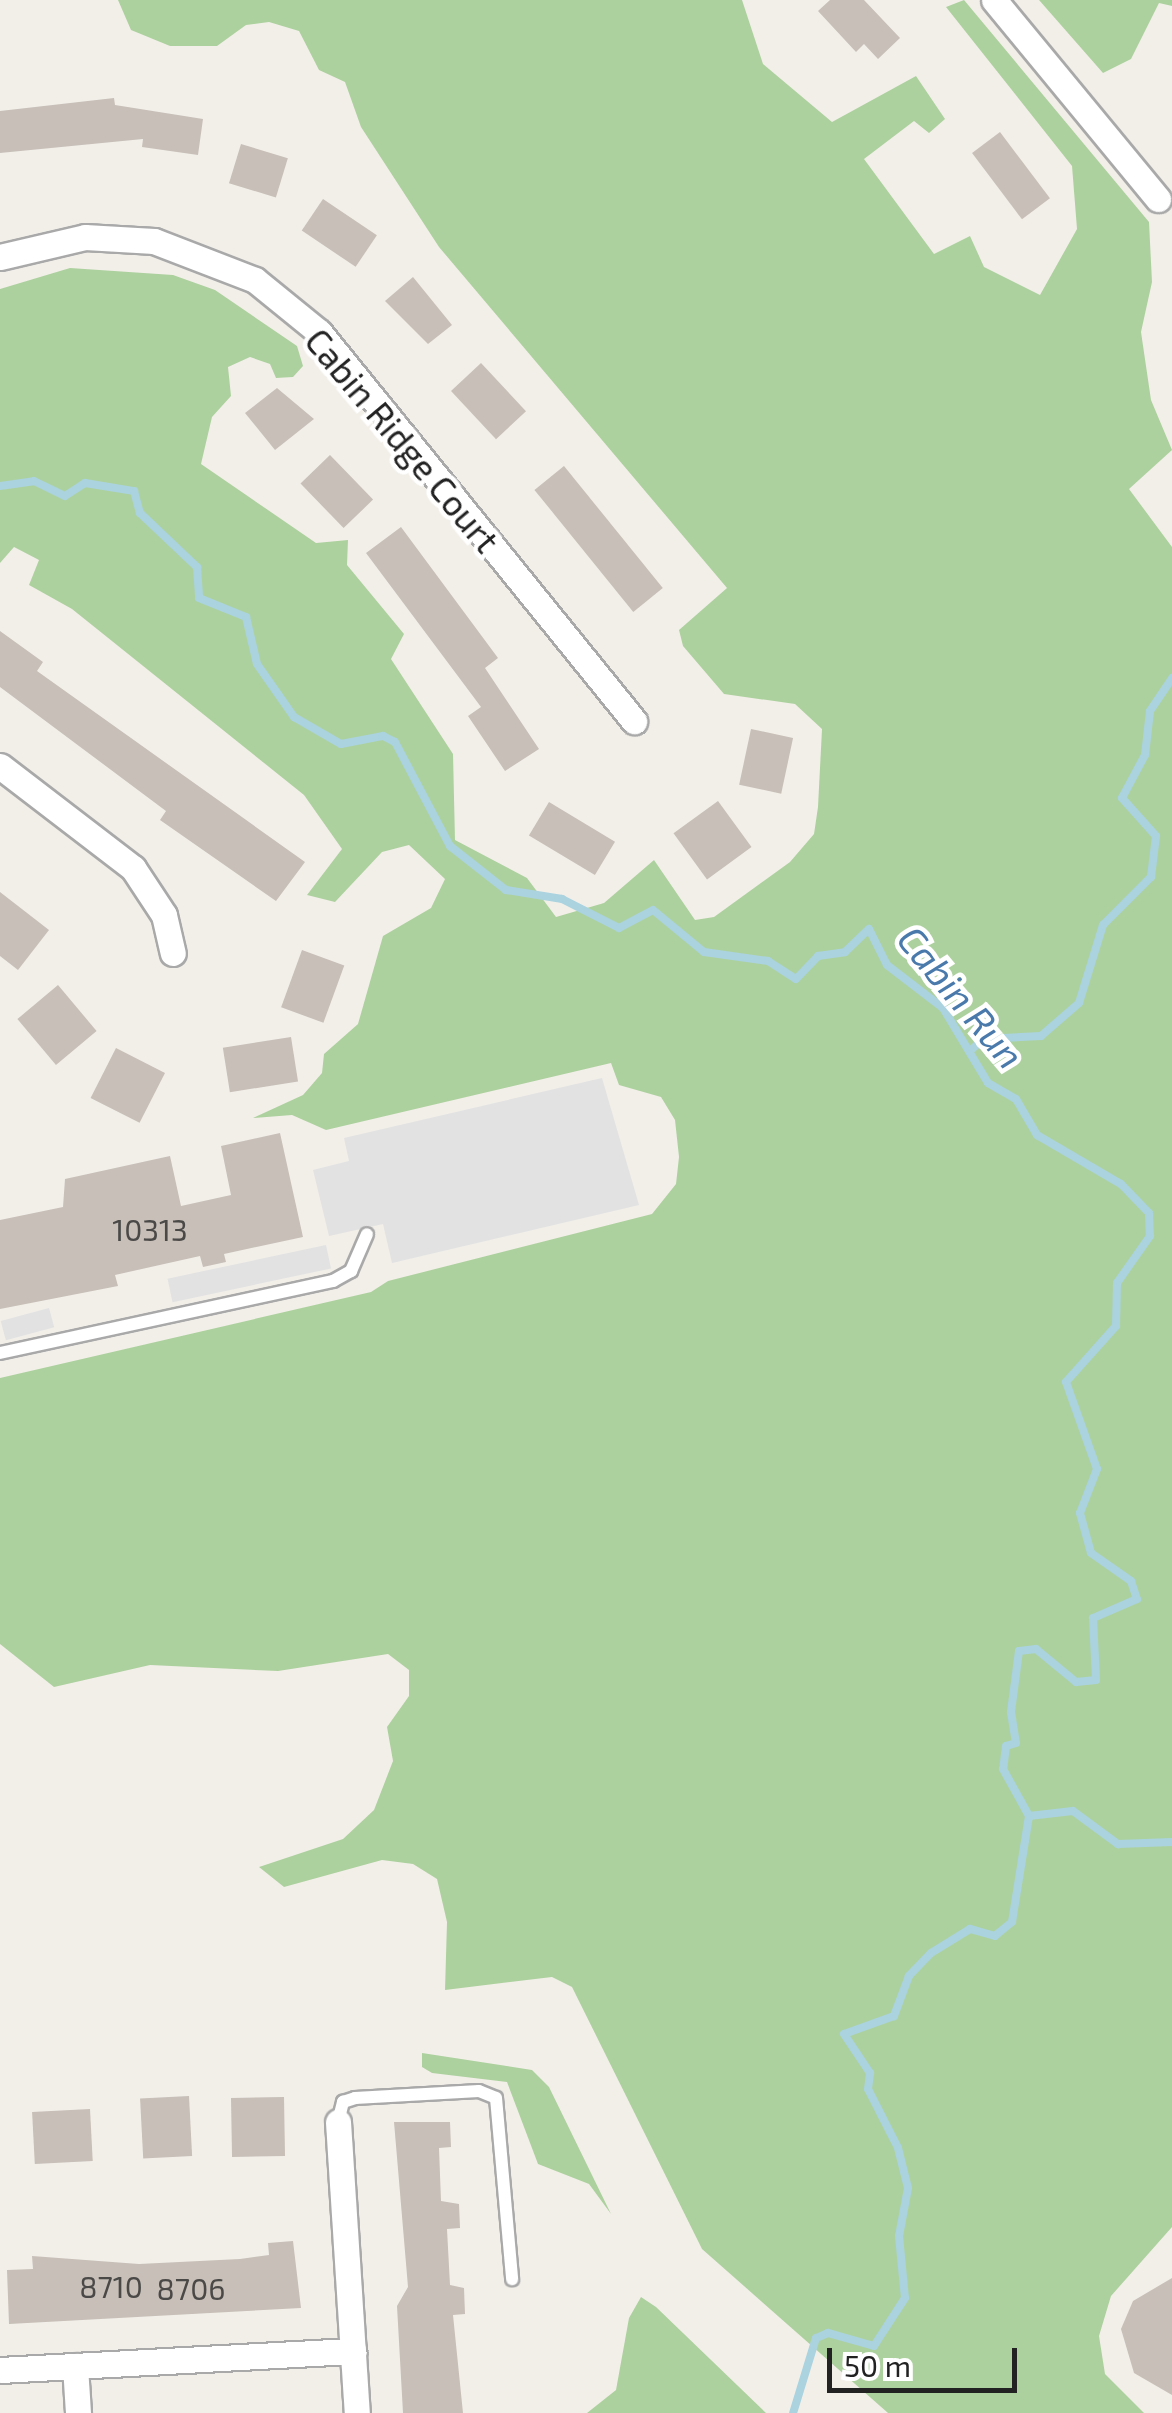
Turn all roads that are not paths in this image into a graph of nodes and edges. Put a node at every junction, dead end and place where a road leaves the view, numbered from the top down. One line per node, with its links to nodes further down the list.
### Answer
1 (994, 0): 2 (street)
2 (1158, 199)
3 (0, 257): 4 (street, Cabin Ridge Court)
4 (634, 721)
5 (0, 766): 6 (street)
6 (172, 953)
7 (368, 1234): 8 (lane)
8 (0, 1353)
9 (338, 2122): 10 (lane); 11 (street)
10 (512, 2279)
11 (353, 2352): 12 (street); 15 (street)
12 (75, 2366): 13 (street); 14 (street)
13 (0, 2370)
14 (78, 2413)
15 (357, 2413)

